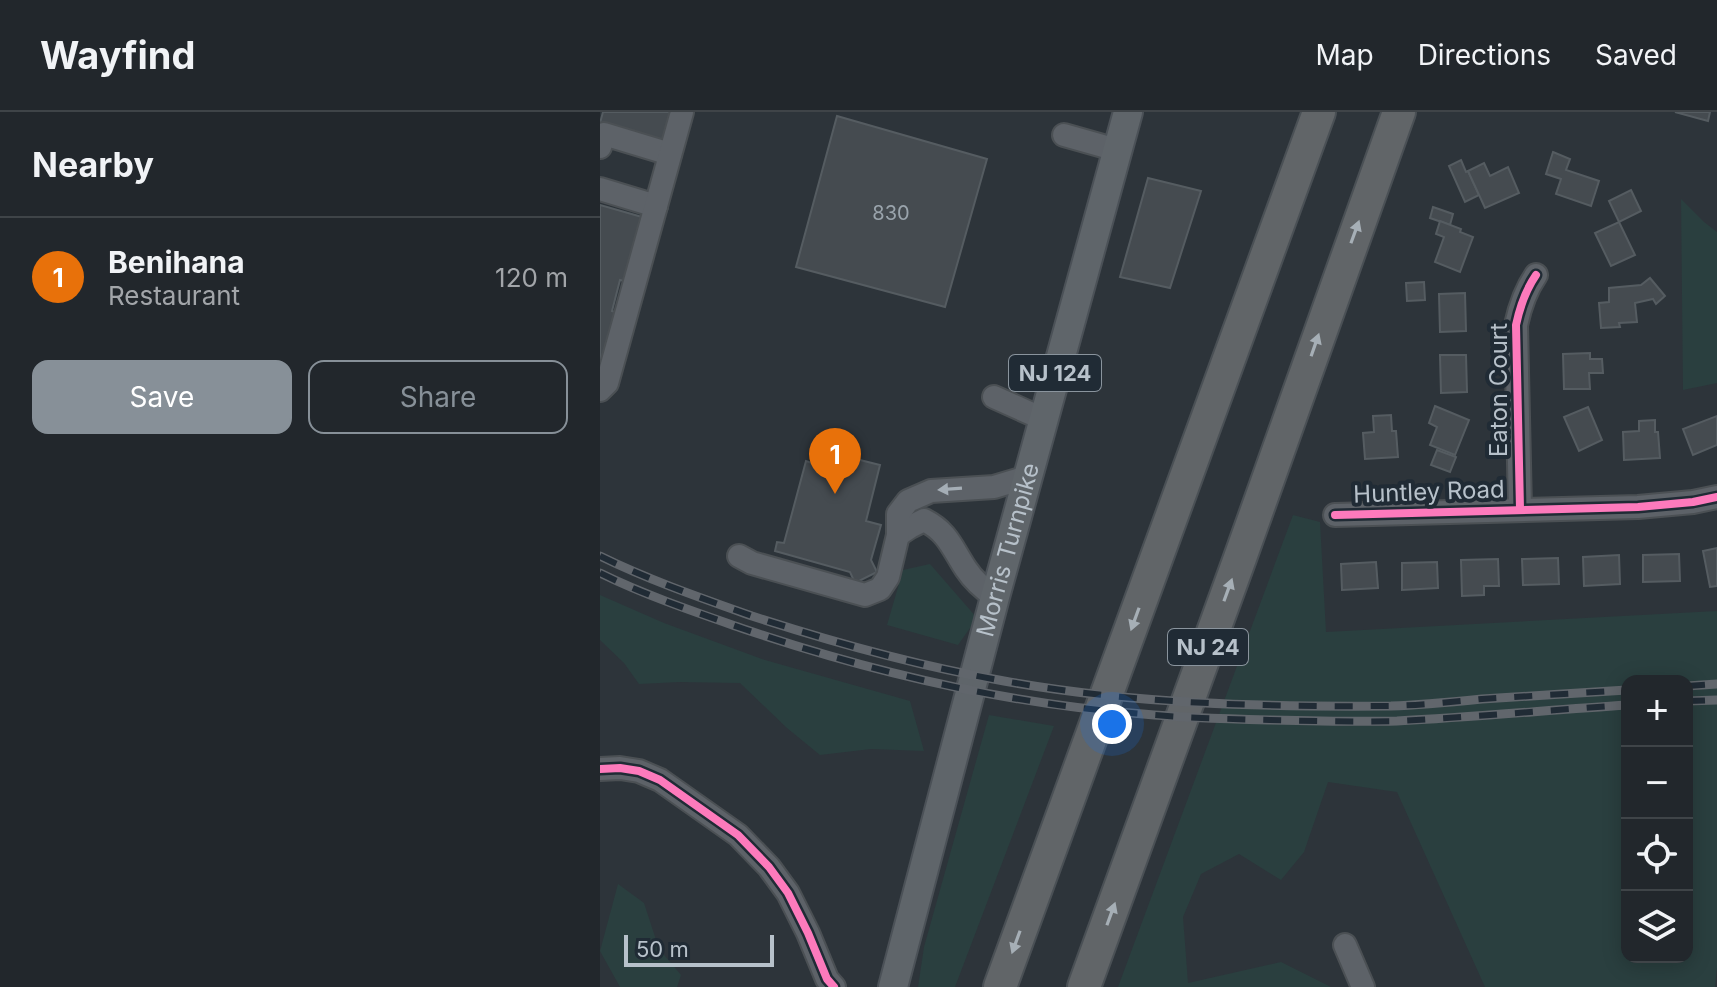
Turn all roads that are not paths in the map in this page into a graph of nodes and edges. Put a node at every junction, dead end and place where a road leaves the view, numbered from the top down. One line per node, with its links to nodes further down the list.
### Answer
1 (682, 112): 9 (street)
2 (1128, 112): 8 (main road, Morris Turnpike / NJ 124)
3 (1297, 112): 20 (highway)
4 (1319, 112): 20 (highway, NJ 24)
5 (1399, 112): 29 (highway, NJ 24, one-way to 5)
6 (1064, 135): 8 (street)
7 (600, 147): 9 (street)
8 (1117, 150): 15 (main road, Morris Turnpike / NJ 124)
9 (670, 154): 11 (street)
10 (600, 189): 11 (street)
11 (656, 206): 13 (street)
12 (1536, 275): 18 (street, Eaton Court)
13 (600, 390)
14 (994, 397): 15 (street)
15 (1043, 419): 16 (main road, Morris Turnpike / NJ 124)
16 (1027, 477): 21 (street, one-way to 21); 23 (main road, Morris Turnpike / NJ 124)
17 (1717, 497): 18 (street, Huntley Road)
18 (1520, 509): 19 (street, Huntley Road)
19 (1335, 515)
20 (1171, 519): 28 (highway, NJ 24, one-way to 28)
21 (898, 535): 22 (street); 23 (street)
22 (739, 556)
23 (995, 597): 27 (main road, Morris Turnpike / NJ 124)
24 (600, 769): 26 (street)
25 (1345, 945): 30 (street)
26 (834, 987)
27 (893, 987)
28 (1000, 987)
29 (1084, 987)
30 (1363, 987)

